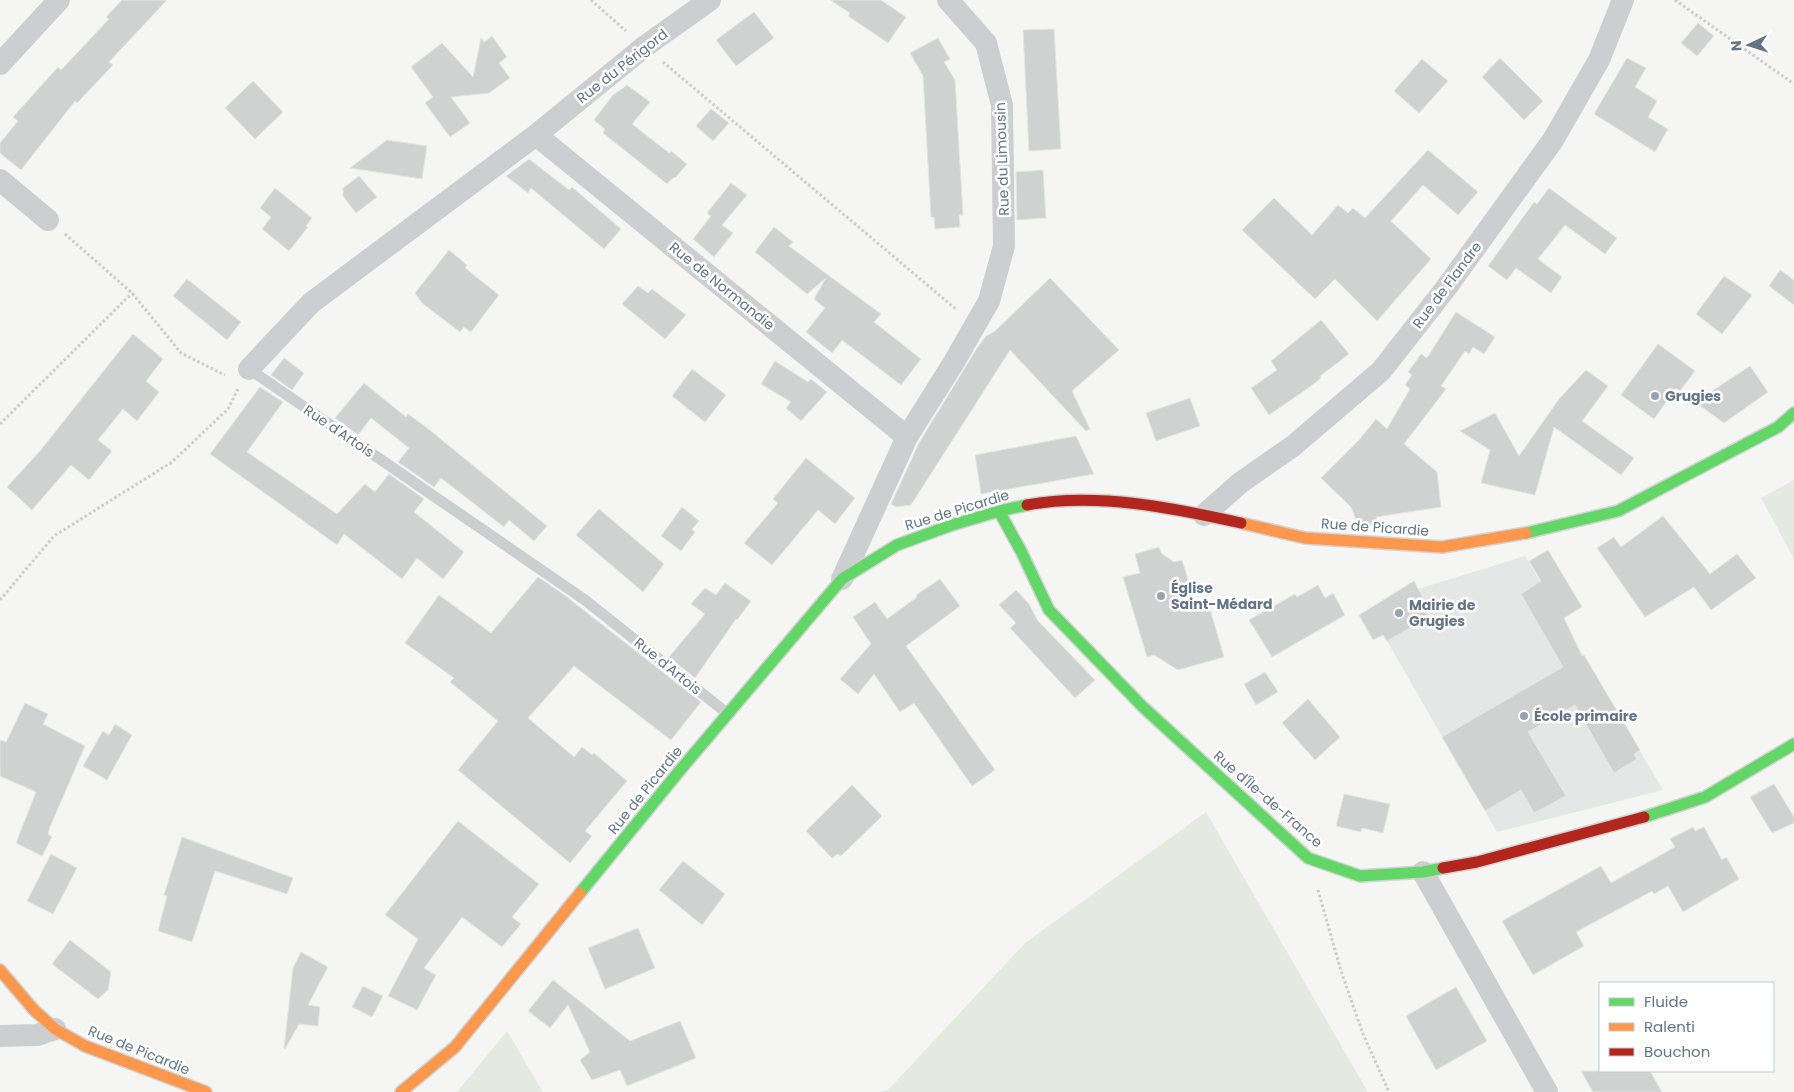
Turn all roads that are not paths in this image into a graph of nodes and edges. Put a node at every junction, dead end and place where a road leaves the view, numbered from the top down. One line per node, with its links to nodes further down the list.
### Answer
1 (59, 0): 5 (street)
2 (710, 0): 6 (street, Rue du Périgord)
3 (948, 0): 11 (street, Rue du Limousin)
4 (1623, 0): 13 (street, Rue de Flandre)
5 (0, 64)
6 (536, 135): 9 (street); 11 (street, Rue de Normandie)
7 (0, 180): 8 (street)
8 (48, 220)
9 (245, 376): 15 (lane, Rue d'Artois)
10 (1794, 414): 13 (street, Rue de Picardie)
11 (907, 437): 14 (street, Rue du Limousin)
12 (999, 511): 13 (street, Rue de Picardie); 14 (street, Rue de Picardie); 17 (street, Rue d'Île-de-France)
13 (1204, 515)
14 (842, 579): 15 (street, Rue de Picardie)
15 (728, 714): 22 (street, Rue de Picardie)
16 (1794, 744): 17 (street, Rue d'Île-de-France)
17 (1423, 872): 23 (street)
18 (0, 970): 19 (street, Rue de Picardie)
19 (56, 1029): 20 (street); 21 (street, Rue de Picardie)
20 (0, 1036)
21 (206, 1092)
22 (401, 1092)
23 (1546, 1092)

